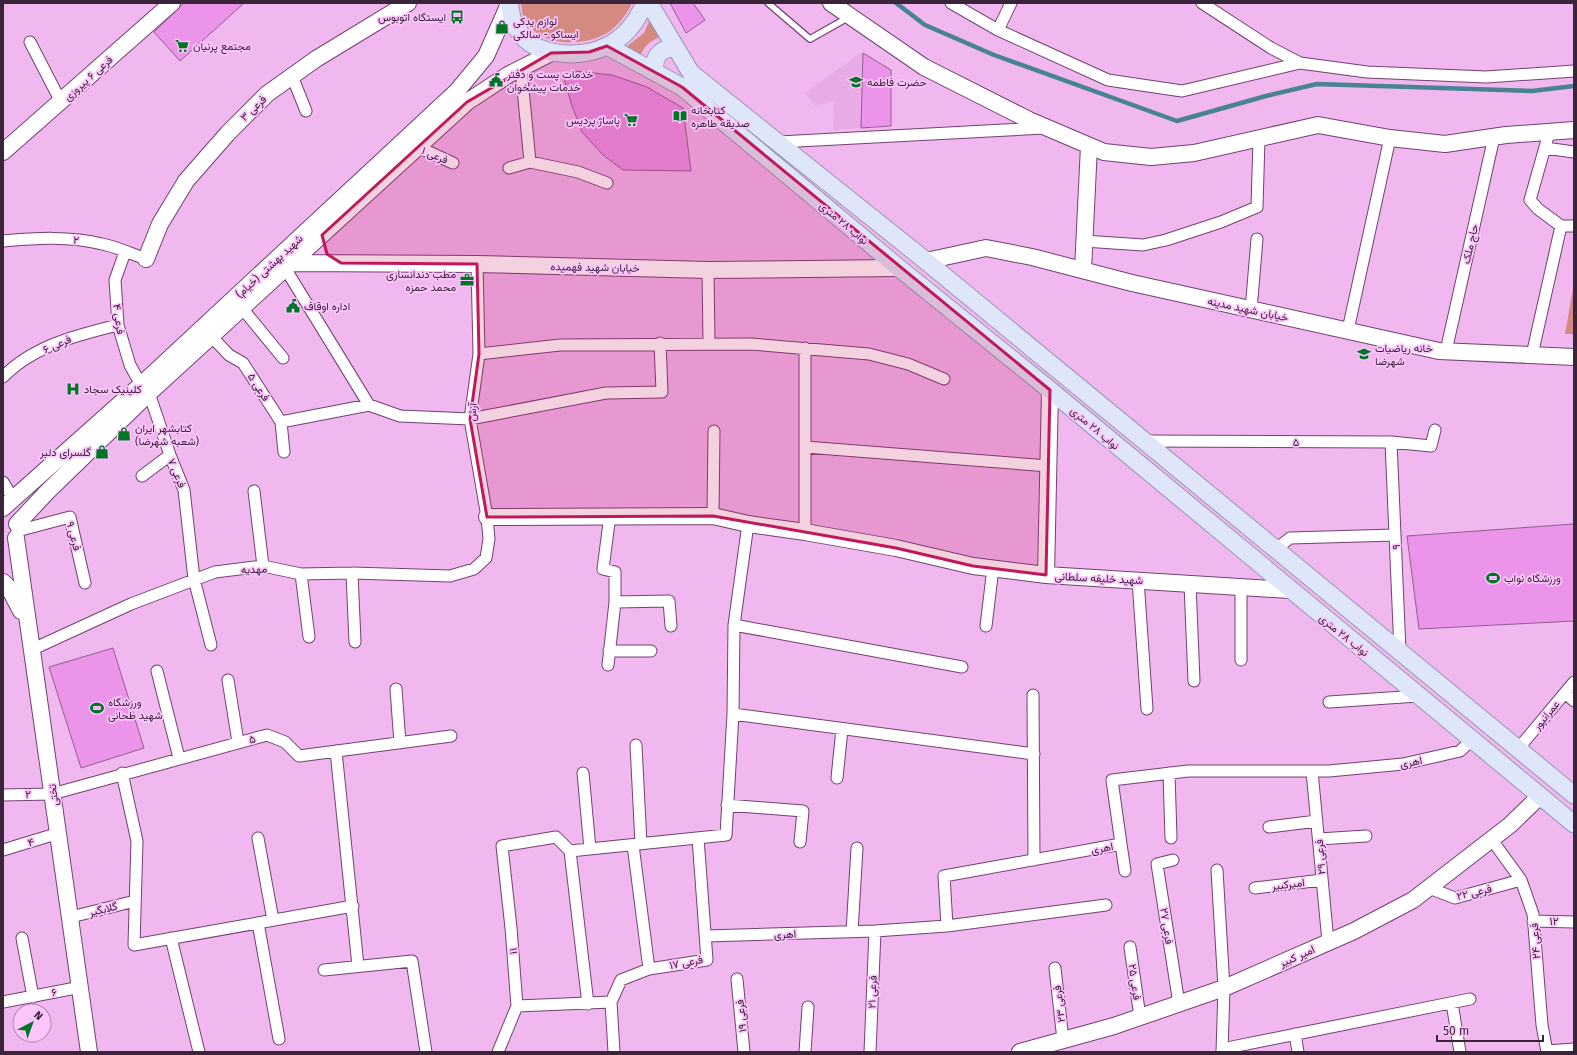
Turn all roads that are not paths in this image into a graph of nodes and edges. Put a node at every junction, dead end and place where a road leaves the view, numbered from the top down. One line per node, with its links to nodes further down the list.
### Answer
1 (172, 3): 22 (street, فرعی ۶ پیروزی)
2 (408, 3): 21 (street, فرعی ۳)
3 (509, 3): 16 (main road); 70 (street, شهید بهشتی (خیام))
4 (645, 3): 14 (main road)
5 (649, 3): 15 (main road, نواب ۲۸ متری)
6 (768, 3): 11 (lane)
7 (831, 3): 11 (street)
8 (951, 3): 12 (street)
9 (1011, 3): 12 (street)
10 (1202, 3): 17 (street)
11 (850, 17): 24 (street)
12 (998, 30): 17 (street)
13 (30, 42): 22 (street)
14 (607, 46): 16 (main road); 20 (main road, نواب ۲۸ متری)
15 (676, 48): 20 (main road); 30 (main road, نواب ۲۸ متری)
16 (551, 53): 18 (street, شهید بهشتی (خیام))
17 (1300, 63): 19 (street)
18 (521, 68): 32 (street, شهید بهشتی (خیام)); 36 (street)
19 (1574, 71)
20 (656, 73): 52 (main road, نواب ۲۸ متری)
21 (292, 76): 23 (street); 47 (street, فرعی ۳)
22 (61, 102): 34 (street, فرعی ۶ پیروزی)
23 (306, 111)
24 (1047, 128): 30 (street); 31 (street)
25 (1574, 130): 26 (street)
26 (1548, 133): 27 (street); 33 (street)
27 (1494, 137): 28 (street); 63 (street, حاج ملک)
28 (1390, 138): 29 (street); 58 (street)
29 (1259, 139): 31 (street); 45 (street)
30 (778, 142): 48 (main road, نواب ۲۸ متری)
31 (1089, 146): 45 (street)
32 (418, 148): 37 (street, فرعی ۱); 42 (street, شهید بهشتی (خیام))
33 (1546, 148): 35 (street); 40 (street)
34 (3, 152)
35 (1574, 152)
36 (530, 162): 38 (street); 39 (street)
37 (453, 163)
38 (509, 168)
39 (607, 183)
40 (1561, 226): 41 (street); 65 (street)
41 (1574, 226)
42 (322, 235): 49 (street); 51 (street, شهید بهشتی (خیام))
43 (1257, 239): 56 (street)
44 (3, 241): 46 (street, ۲)
45 (1084, 241): 54 (street)
46 (125, 252): 47 (street, ۲); 57 (street, فرعی ۴)
47 (146, 260)
48 (926, 261): 54 (street, خیابان شهید مدینه); 77 (main road, نواب ۲۸ متری)
49 (341, 263): 50 (street, خیابان شهید فهمیده); 51 (street, خیابان شهید فهمیده)
50 (477, 264): 53 (street, خیابان شهید فهمیده); 64 (street, آرش)
51 (288, 265): 55 (street, شهید بهشتی (خیام)); 72 (street)
52 (898, 268): 53 (street, خیابان شهید فهمیده); 71 (main road, نواب ۲۸ متری)
53 (708, 270): 61 (street)
54 (1083, 270): 56 (street, خیابان شهید مدینه)
55 (242, 308): 59 (street, شهید بهشتی (خیام)); 67 (street)
56 (1251, 310): 58 (street, خیابان شهید مدینه)
57 (118, 325): 68 (street, فرعی ۶); 70 (street, فرعی ۴)
58 (1348, 330): 63 (street, خیابان شهید مدینه)
59 (211, 336): 70 (street, شهید بهشتی (خیام)); 74 (street, فرعی ۵)
60 (660, 343): 61 (street); 64 (street); 73 (street)
61 (709, 344): 62 (street)
62 (805, 348): 69 (street); 79 (street)
63 (1446, 351): 65 (street, خیابان شهید مدینه)
64 (479, 354): 73 (street, آرش)
65 (1532, 355): 66 (street, خیابان شهید مدینه)
66 (1574, 357)
67 (283, 358)
68 (3, 377)
69 (944, 379)
70 (145, 389): 81 (street, فرعی ۷); 86 (street, شهید بهشتی (خیام)); 92 (street, شهید بهشتی (خیام))
71 (1050, 390): 82 (street, شهید خلیفه سلطانی); 109 (main road, نواب ۲۸ متری)
72 (369, 405): 73 (street); 74 (street)
73 (470, 419): 90 (street, آرش)
74 (282, 422): 80 (street, فرعی ۵)
75 (1435, 430): 78 (street, ۵)
76 (714, 431): 89 (street)
77 (1145, 441): 78 (street, ۵); 95 (main road, نواب ۲۸ متری)
78 (1391, 442): 94 (street, ۹)
79 (805, 447): 82 (street); 93 (street)
80 (284, 452)
81 (170, 455): 83 (street); 103 (street, فرعی ۷)
82 (1049, 466): 102 (street, شهید خلیفه سلطانی)
83 (142, 476)
84 (3, 482): 86 (street)
85 (254, 490): 98 (street)
86 (9, 504)
87 (3, 513): 92 (street)
88 (610, 515): 89 (street); 90 (street); 110 (street)
89 (713, 516): 91 (street)
90 (487, 517): 97 (street, آرش)
91 (748, 524): 93 (street); 112 (street)
92 (17, 531): 96 (street, شهید بهشتی (خیام)); 106 (street, فرعی ۹); 111 (street, تختی)
93 (804, 532): 99 (street)
94 (1395, 536): 95 (street); 121 (street, ۹)
95 (1276, 549): 121 (main road, نواب ۲۸ متری)
96 (3, 551)
97 (486, 558): 100 (street, مهدیه)
98 (263, 566): 101 (street, مهدیه); 103 (street, مهدیه)
99 (993, 568): 102 (street); 114 (street)
100 (352, 573): 101 (street, مهدیه); 116 (street)
101 (301, 574): 115 (street)
102 (1046, 575): 104 (street, شهید خلیفه سلطانی)
103 (194, 579): 117 (street, فرعی ۷); 118 (street, مهدیه)
104 (1138, 580): 107 (street, شهید خلیفه سلطانی); 135 (street)
105 (3, 582): 111 (street)
106 (85, 583)
107 (1190, 584): 108 (street, شهید خلیفه سلطانی); 127 (street)
108 (1240, 587): 109 (street, شهید خلیفه سلطانی); 122 (street)
109 (1289, 590): 132 (main road, نواب ۲۸ متری)
110 (614, 602): 113 (street); 119 (street)
111 (28, 623): 118 (street, تختی)
112 (734, 625): 124 (street); 136 (street)
113 (671, 626)
114 (986, 626)
115 (309, 637)
116 (355, 642)
117 (211, 645)
118 (33, 649): 152 (street, تختی)
119 (609, 651): 120 (street); 123 (street)
120 (651, 651)
121 (1400, 652): 143 (main road, نواب ۲۸ متری)
122 (1241, 660)
123 (608, 665)
124 (962, 667)
125 (157, 671): 146 (street)
126 (228, 680): 140 (street)
127 (1194, 681)
128 (1574, 682): 130 (street, عمرانپور)
129 (396, 689): 141 (street)
130 (1565, 693): 133 (street); 143 (street, عمرانپور)
131 (1034, 695): 145 (street)
132 (1418, 696): 134 (street); 139 (main road, نواب ۲۸ متری)
133 (1574, 701)
134 (1329, 702)
135 (1147, 709)
136 (733, 714): 137 (street); 156 (street)
137 (842, 729): 145 (street); 151 (street)
138 (451, 736): 141 (street, ۵)
139 (1472, 740): 147 (street, اهری); 155 (main road, نواب ۲۸ متری)
140 (238, 742): 144 (street, ۵); 146 (street, ۵)
141 (400, 743): 144 (street, ۵)
142 (636, 745): 168 (street)
143 (1518, 749): 154 (main road, نواب ۲۸ متری)
144 (336, 751): 184 (street)
145 (1034, 754): 174 (street)
146 (179, 758): 149 (street, ۵)
147 (1312, 771): 148 (street, اهری); 157 (street, فرعی ۲۹)
148 (1168, 773): 164 (street); 169 (street, اهری)
149 (122, 774): 152 (street, ۵); 182 (street)
150 (583, 774): 171 (street)
151 (837, 778)
152 (52, 794): 153 (street, ۲); 160 (street, تختی)
153 (3, 795)
154 (1574, 795)
155 (1540, 796): 158 (main road, نواب ۲۸ متری); 166 (street, امیر کبیر)
156 (727, 805): 163 (street); 167 (street)
157 (1317, 821): 159 (street); 165 (street, فرعی ۲۹)
158 (1574, 824)
159 (1269, 827)
160 (59, 833): 172 (street, ۴); 185 (street, تختی)
161 (1366, 836): 165 (street)
162 (258, 838): 186 (street)
163 (698, 838): 168 (street); 193 (street, فرعی ۱۷)
164 (1171, 838)
165 (1319, 839): 178 (street, فرعی ۲۹)
166 (1492, 840): 179 (street, فرعی ۲۴); 181 (street, امیر کبیر)
167 (800, 842)
168 (637, 844): 171 (street); 200 (street)
169 (1121, 844): 174 (street, اهری); 177 (street)
170 (857, 848): 192 (street)
171 (590, 849): 173 (street)
172 (3, 850)
173 (570, 851): 210 (street); 212 (street, ۱۱)
174 (1034, 860): 190 (street, اهری)
175 (1173, 860): 211 (street, فرعی ۲۷)
176 (1217, 870): 204 (street)
177 (1124, 871)
178 (1322, 880): 180 (street, امیرکبیر); 196 (street, فرعی ۲۹)
179 (1521, 880): 181 (street, فرعی ۲۲); 187 (street, فرعی ۲۴)
180 (1254, 888)
181 (1429, 888): 196 (street, امیر کبیر)
182 (135, 901): 185 (street, گلابگیر); 195 (street)
183 (1106, 905): 190 (street)
184 (353, 906): 186 (street); 198 (street)
185 (71, 917): 203 (street, تختی)
186 (273, 920): 189 (street)
187 (1533, 921): 188 (street, ۱۲); 220 (street, فرعی ۲۴)
188 (1574, 922)
189 (258, 923): 195 (street); 216 (street)
190 (947, 926): 191 (street, اهری)
191 (875, 931): 192 (street, اهری); 228 (street, فرعی ۲۱)
192 (852, 932): 193 (street, اهری)
193 (706, 936): 200 (street, فرعی ۱۷)
194 (22, 938): 205 (street)
195 (171, 938): 222 (street)
196 (1328, 942): 204 (street, امیر کبیر)
197 (1130, 947): 214 (street, فرعی ۲۵)
198 (358, 966): 201 (street); 223 (street)
199 (1055, 968): 217 (street, فرعی ۲۳)
200 (649, 969): 208 (street, فرعی ۱۷)
201 (324, 970)
202 (737, 980): 226 (street, فرعی ۱۹)
203 (81, 987): 205 (street, ۶); 221 (street, تختی)
204 (1224, 988): 211 (street, امیر کبیر); 219 (street)
205 (33, 996): 207 (street, ۶)
206 (1470, 999): 209 (street)
207 (3, 1002)
208 (611, 1002): 210 (street); 225 (street, فرعی ۱۷)
209 (1452, 1003): 215 (street); 231 (street)
210 (588, 1004): 212 (street)
211 (1179, 1004): 214 (street, امیر کبیر)
212 (517, 1006): 224 (street, ۱۱)
213 (808, 1007): 227 (street)
214 (1140, 1017): 217 (street, امیر کبیر)
215 (1295, 1034): 219 (street); 230 (street)
216 (279, 1039)
217 (1063, 1040): 229 (street, امیر کبیر)
218 (1574, 1049): 220 (street)
219 (1222, 1050)
220 (1547, 1051)
221 (89, 1052)
222 (199, 1052)
223 (426, 1052)
224 (498, 1052)
225 (614, 1052)
226 (744, 1052)
227 (805, 1052)
228 (870, 1052)
229 (1020, 1052)
230 (1298, 1052)
231 (1460, 1052)

